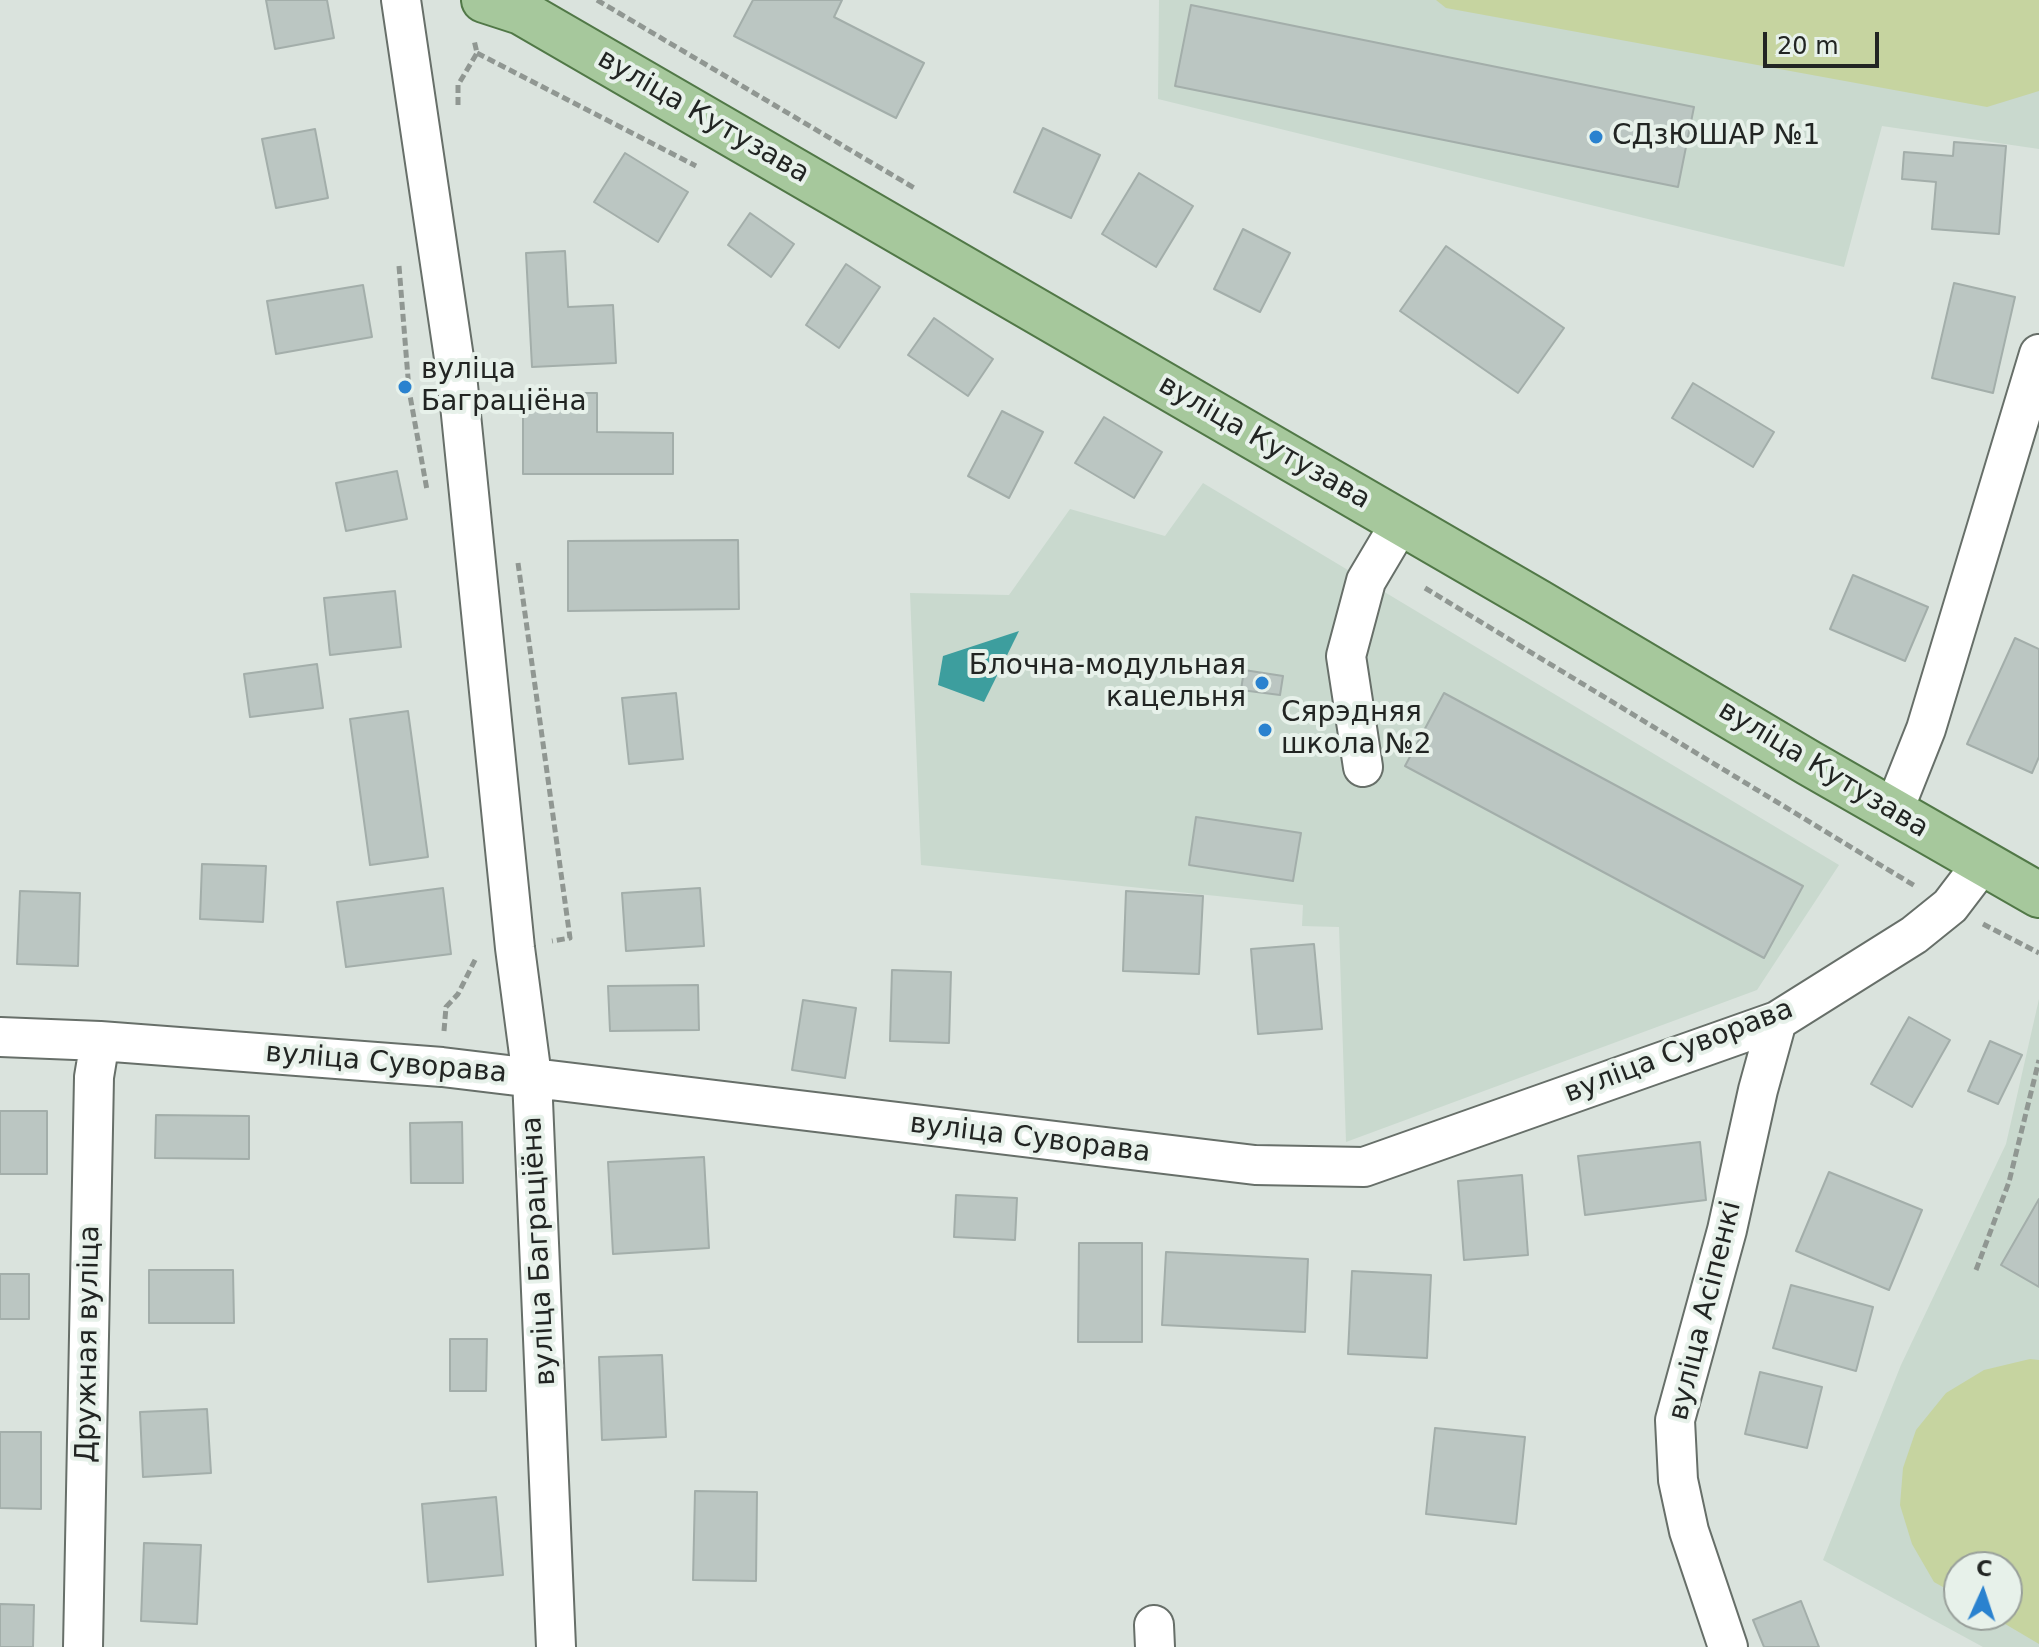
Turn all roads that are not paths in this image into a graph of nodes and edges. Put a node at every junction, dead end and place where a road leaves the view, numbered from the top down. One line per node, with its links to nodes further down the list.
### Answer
1 (401, 0): 12 (street, вуліца Баграціёна)
2 (484, 0): 4 (main road, вуліца Кутузава)
3 (2039, 354): 6 (street)
4 (1401, 522): 5 (street); 6 (main road, вуліца Кутузава)
5 (1363, 767)
6 (1893, 812): 7 (main road, вуліца Кутузава)
7 (1982, 864): 8 (main road, вуліца Кутузава); 9 (street, вуліца Суворава)
8 (2039, 895)
9 (1777, 1021): 12 (street, вуліца Суворава); 15 (street, вуліца Асіпенкі)
10 (0, 1037): 11 (street, вуліца Суворава)
11 (100, 1041): 12 (street, вуліца Суворава); 13 (street, Дружная вуліца)
12 (532, 1077): 14 (street, вуліца Баграціёна)
13 (83, 1647)
14 (556, 1647)
15 (1728, 1647)

